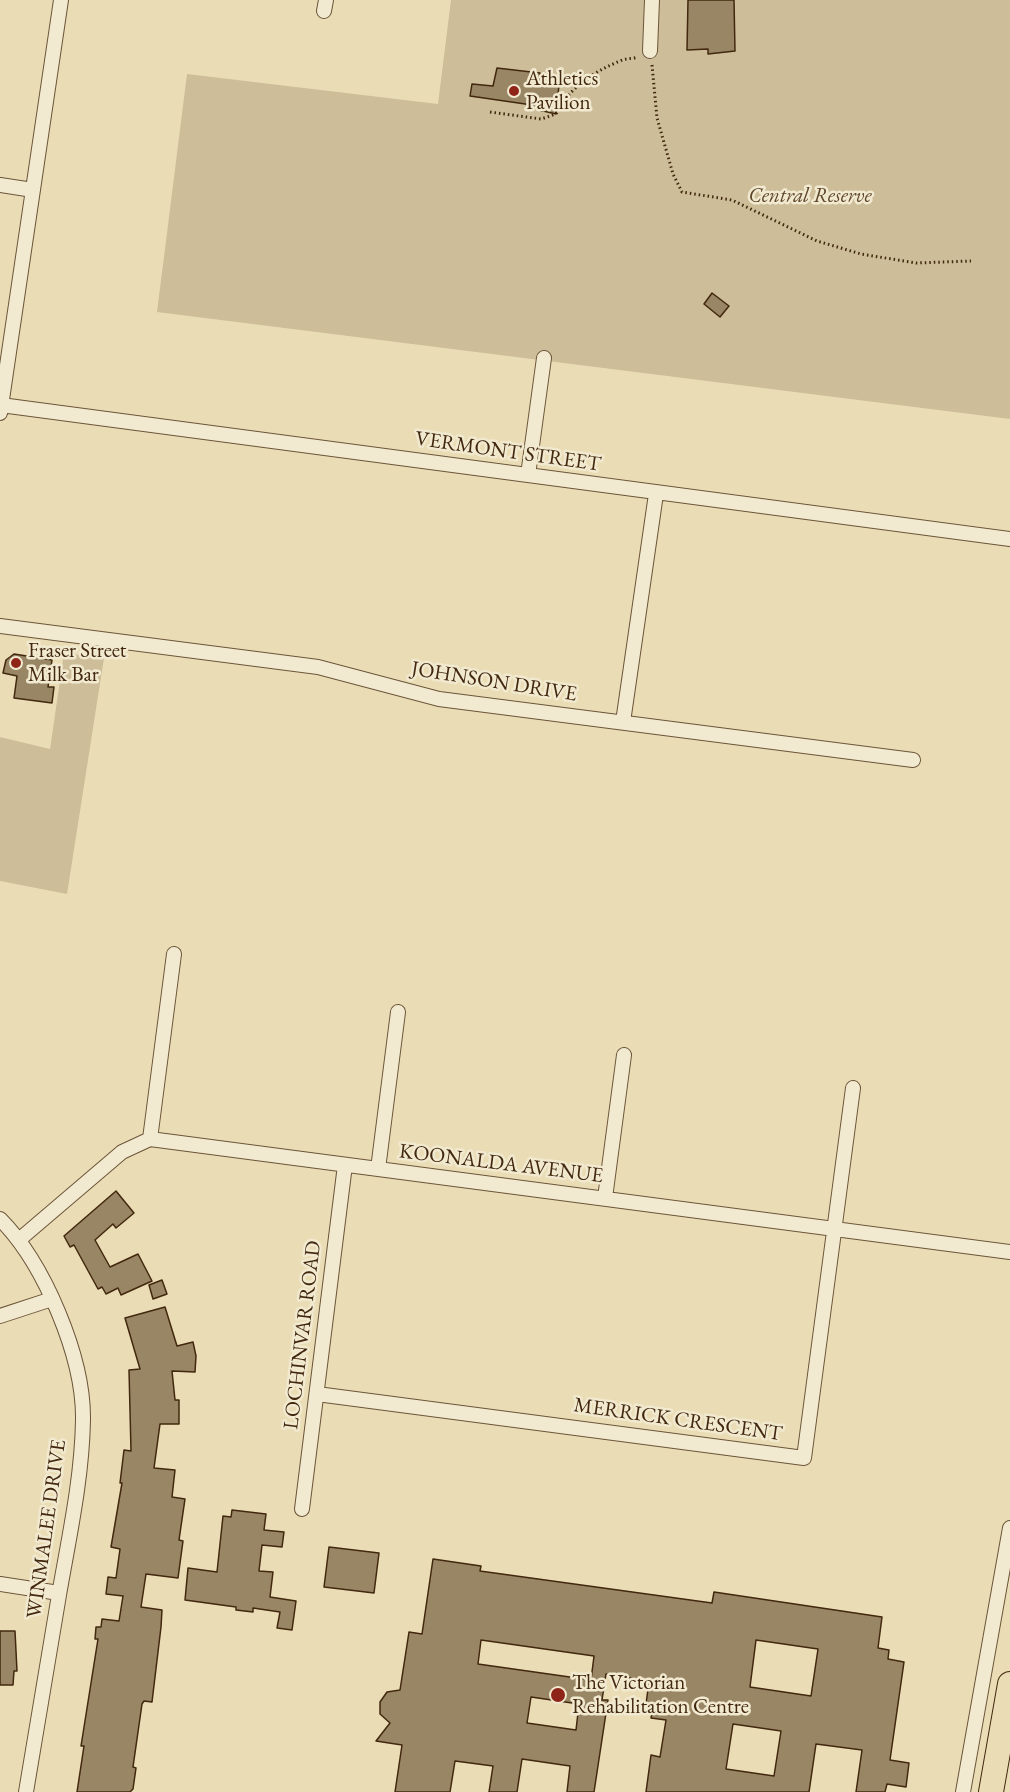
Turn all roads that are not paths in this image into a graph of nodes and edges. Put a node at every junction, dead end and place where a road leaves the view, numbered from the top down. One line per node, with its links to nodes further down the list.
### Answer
1 (61, 0): 5 (street)
2 (652, 0): 3 (street)
3 (650, 51)
4 (0, 185): 5 (street)
5 (33, 190): 7 (street)
6 (544, 358): 8 (street)
7 (1, 410): 8 (street, VERMONT STREET)
8 (528, 475): 9 (street, VERMONT STREET)
9 (656, 494): 10 (street, VERMONT STREET); 12 (street)
10 (1010, 539)
11 (0, 626): 12 (street, JOHNSON DRIVE)
12 (623, 722): 13 (street, JOHNSON DRIVE)
13 (913, 760)
14 (174, 954): 18 (street)
15 (398, 1012): 20 (street)
16 (624, 1055): 21 (street)
17 (853, 1088): 23 (street)
18 (150, 1139): 19 (street, KOONALDA AVENUE); 24 (street)
19 (345, 1165): 20 (street, KOONALDA AVENUE); 28 (street, LOCHINVAR ROAD)
20 (378, 1169): 21 (street, KOONALDA AVENUE)
21 (605, 1198): 23 (street, KOONALDA AVENUE)
22 (0, 1219): 24 (street, WINMALEE DRIVE)
23 (836, 1229): 25 (street, KOONALDA AVENUE); 28 (street, MERRICK CRESCENT)
24 (20, 1239): 26 (street, WINMALEE DRIVE)
25 (1010, 1252)
26 (52, 1299): 27 (street); 32 (street, WINMALEE DRIVE)
27 (0, 1316)
28 (317, 1394): 29 (street, LOCHINVAR ROAD)
29 (302, 1509)
30 (1010, 1528): 34 (street)
31 (0, 1584): 32 (street)
32 (59, 1593): 36 (street, WINMALEE DRIVE)
33 (1010, 1684): 35 (highway)
34 (969, 1761): 35 (street); 37 (street)
35 (992, 1785)
36 (26, 1792)
37 (963, 1792)

